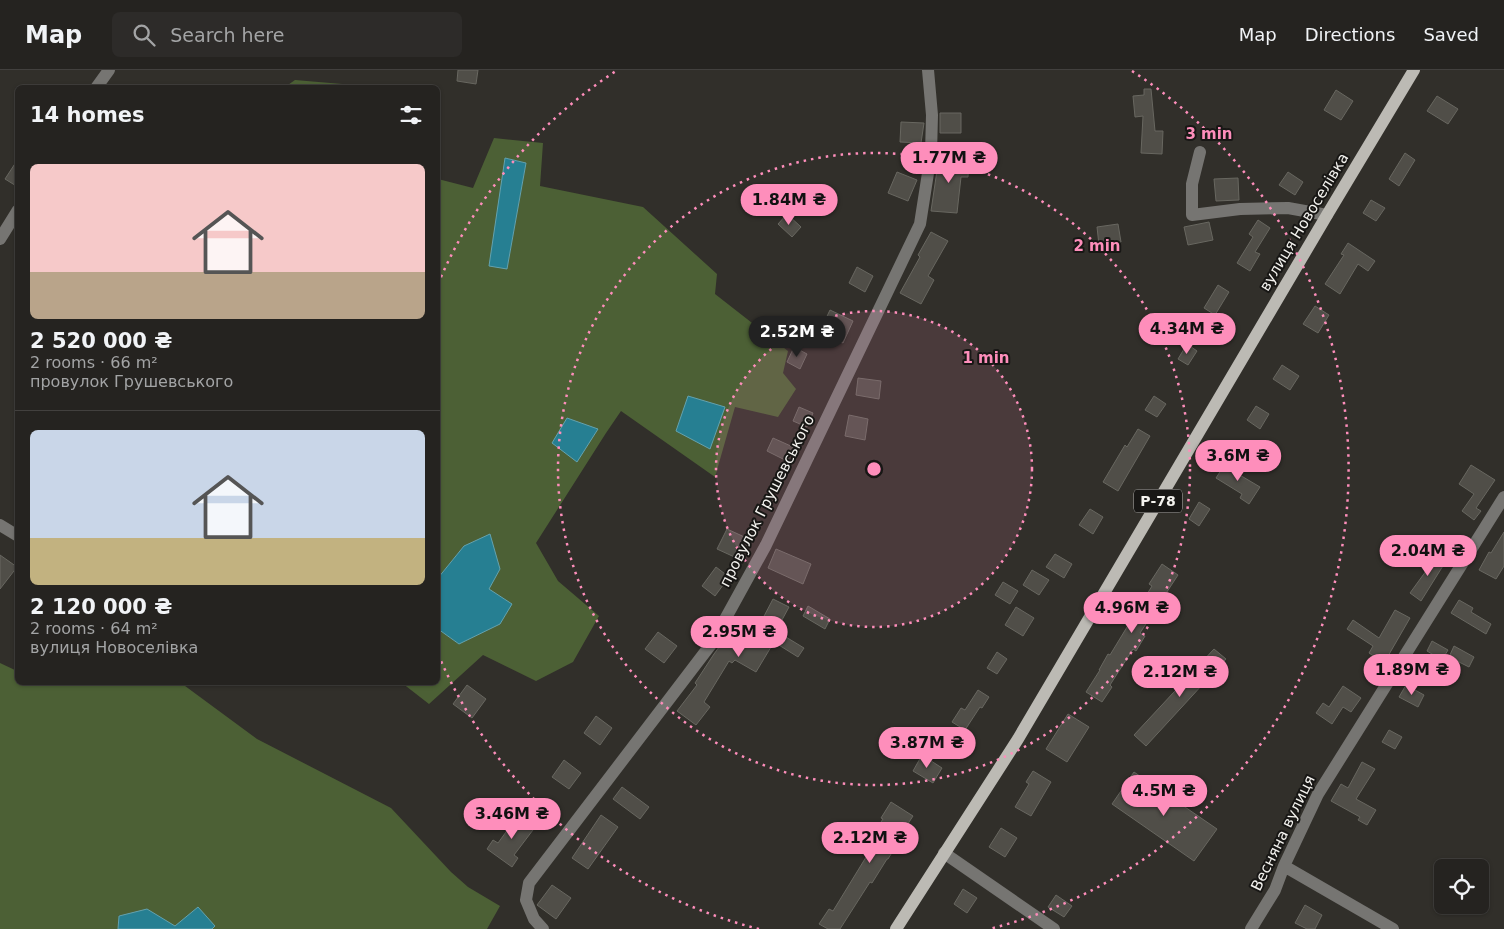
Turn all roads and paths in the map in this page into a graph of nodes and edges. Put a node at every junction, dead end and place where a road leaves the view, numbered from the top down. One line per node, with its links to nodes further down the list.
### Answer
1 (109, 70): 4 (street)
2 (928, 70): 14 (street, провулок Грушевського)
3 (1414, 70): 7 (main road, вулиця Новоселівка / Р-78)
4 (98, 85)
5 (1200, 152): 7 (street)
6 (15, 215): 8 (street)
7 (1327, 215): 12 (main road, вулиця Новоселівка / Р-78)
8 (0, 239)
9 (1504, 497): 13 (street, Весняна вулиця)
10 (0, 525): 11 (street)
11 (15, 534)
12 (944, 853): 15 (main road, вулиця Новоселівка / Р-78); 16 (street)
13 (1284, 866): 17 (street, Весняна вулиця); 18 (street)
14 (543, 929)
15 (896, 929)
16 (1054, 929)
17 (1251, 929)
18 (1393, 929)

